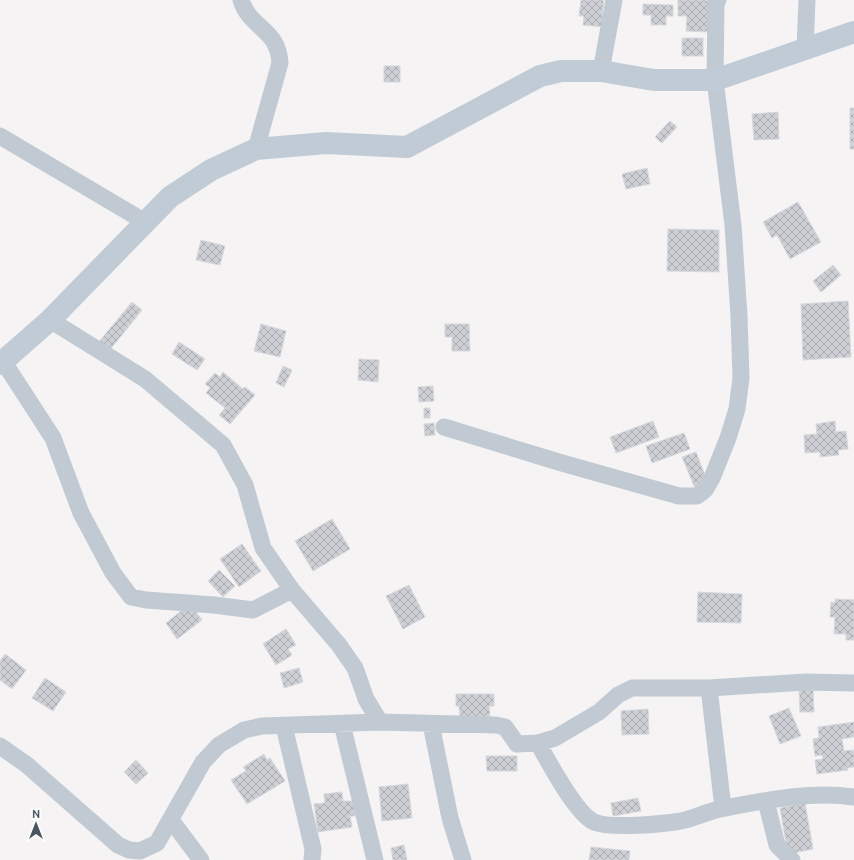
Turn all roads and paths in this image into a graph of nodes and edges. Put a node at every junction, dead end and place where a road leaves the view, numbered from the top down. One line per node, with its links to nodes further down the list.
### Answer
1 (241, 0): 10 (street)
2 (614, 0): 7 (street)
3 (718, 0): 8 (street)
4 (807, 0): 6 (street)
5 (854, 32): 6 (street)
6 (805, 50): 8 (street)
7 (601, 71): 8 (street); 10 (street)
8 (715, 80): 14 (street)
9 (0, 136): 11 (street)
10 (256, 149): 11 (street)
11 (147, 223): 12 (street)
12 (50, 320): 13 (street); 15 (street)
13 (2, 363): 15 (street)
14 (444, 427)
15 (292, 590): 18 (street)
16 (854, 684): 17 (street)
17 (709, 688): 22 (street); 26 (street)
18 (380, 722): 19 (street); 20 (street)
19 (342, 724): 21 (street); 30 (street)
20 (431, 724): 22 (street); 31 (street)
21 (284, 726): 27 (street); 29 (street)
22 (538, 743): 26 (street)
23 (0, 746): 27 (street)
24 (854, 797): 25 (street)
25 (766, 802): 26 (street); 32 (street)
26 (723, 808)
27 (170, 820): 28 (street)
28 (201, 860)
29 (312, 860)
30 (375, 860)
31 (463, 860)
32 (792, 860)

